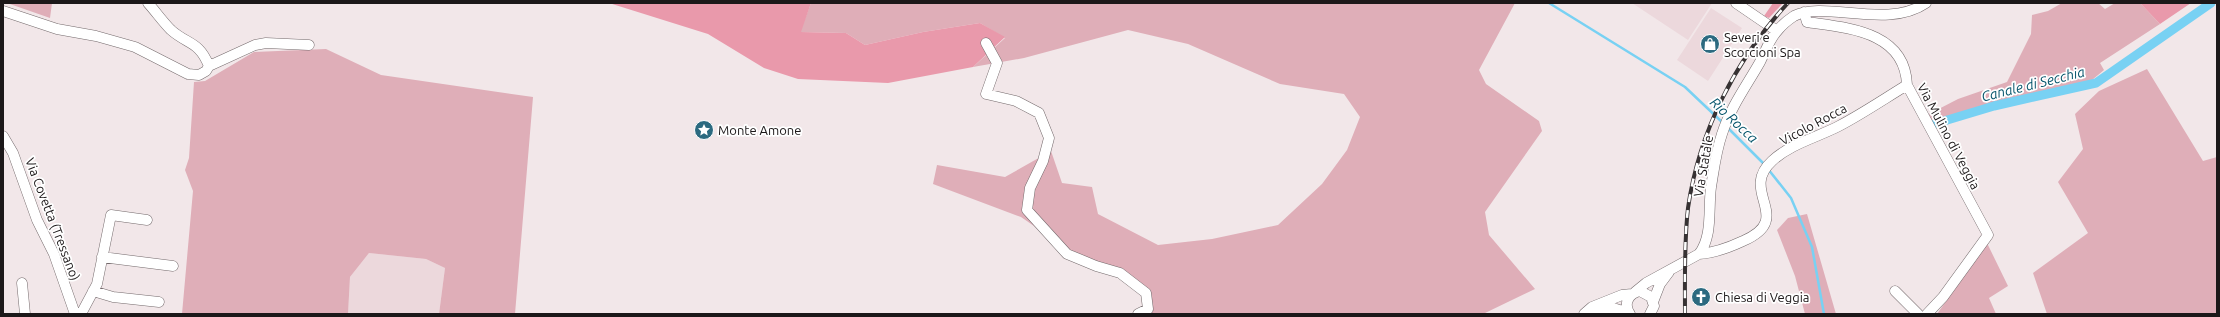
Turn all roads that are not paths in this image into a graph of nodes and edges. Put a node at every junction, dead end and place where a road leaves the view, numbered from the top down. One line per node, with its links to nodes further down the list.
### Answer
1 (148, 3): 9 (street)
2 (1736, 3): 6 (street)
3 (1926, 3): 5 (street, Via Statale)
4 (3, 11): 9 (street)
5 (1804, 12): 6 (street, Via Statale); 10 (street, Via Mulino di Veggia)
6 (1777, 31): 13 (street, Via Statale)
7 (986, 43): 28 (street)
8 (309, 45): 9 (street)
9 (209, 66)
10 (1907, 85): 13 (street, Vicolo Rocca); 30 (street, Via Mulino di Veggia)
11 (3, 136): 26 (street, Via Covetta (Tressano))
12 (147, 220): 14 (street)
13 (1699, 254): 16 (street)
14 (102, 257): 15 (street); 18 (street)
15 (173, 266)
16 (1672, 268): 20 (street); 22 (street)
17 (22, 283): 25 (street)
18 (93, 291): 21 (street); 27 (street)
19 (1895, 291): 29 (street)
20 (1633, 293): 22 (street); 23 (street); 24 (street)
21 (159, 302)
22 (1653, 310)
23 (1586, 313): 24 (street)
24 (1630, 313)
25 (25, 314)
26 (75, 314)
27 (81, 314)
28 (1138, 314)
29 (1918, 314)
30 (1927, 314)

